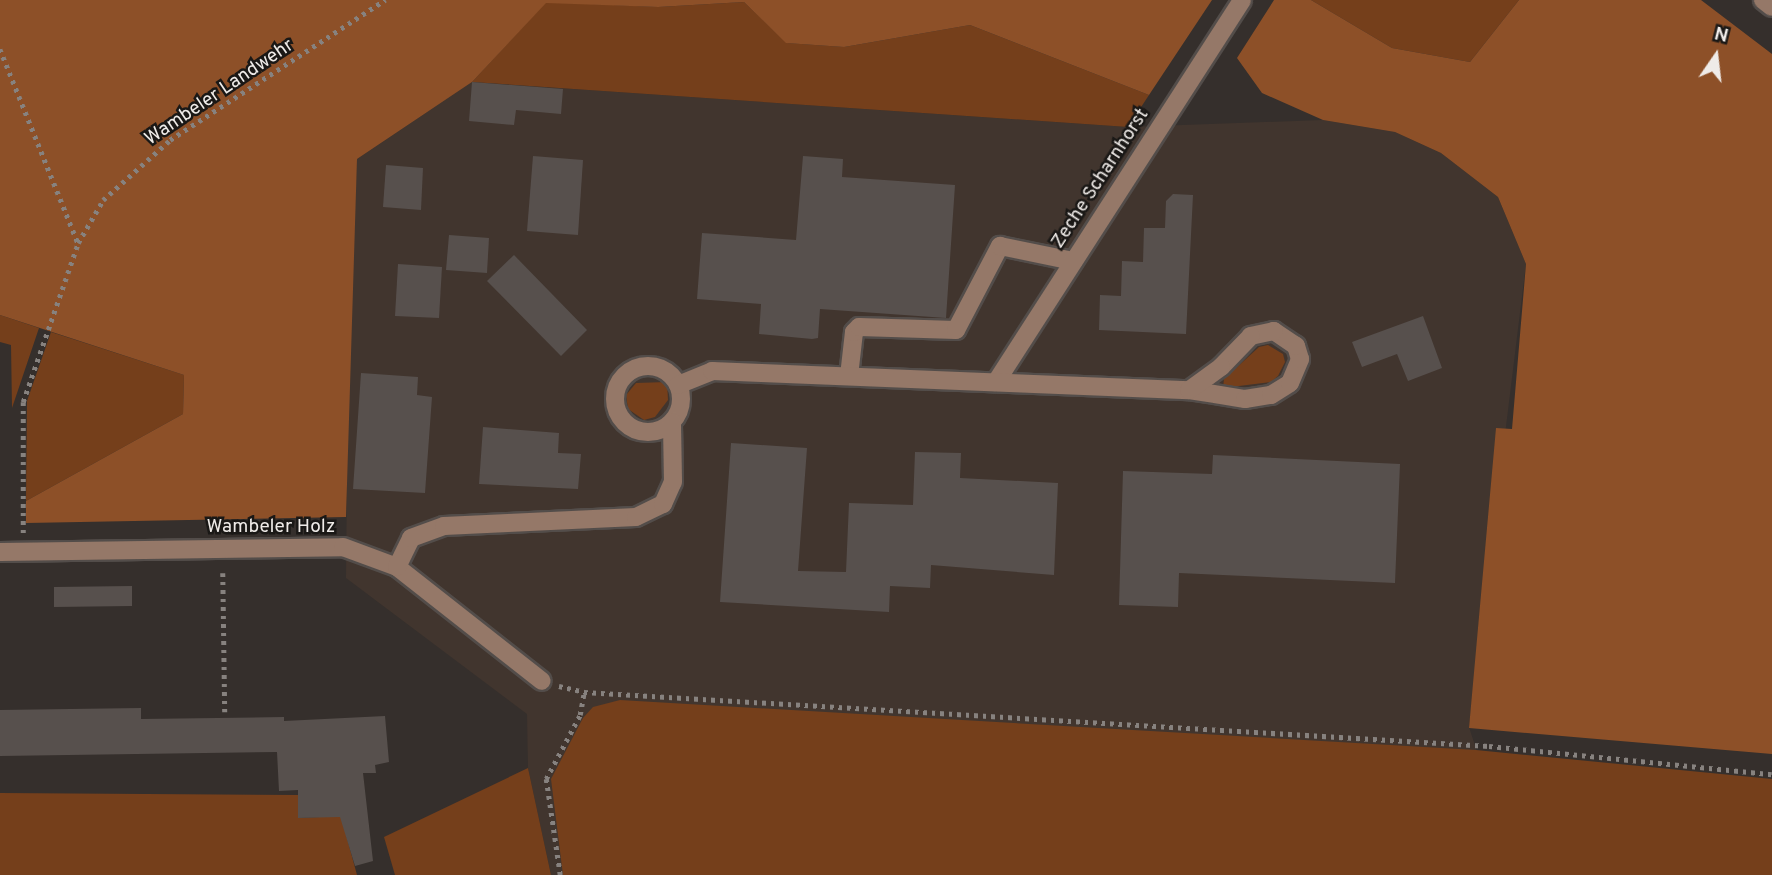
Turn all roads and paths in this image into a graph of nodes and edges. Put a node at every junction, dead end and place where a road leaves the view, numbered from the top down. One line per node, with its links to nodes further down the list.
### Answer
1 (386, 0): 6 (path, Wambeler Landwehr)
2 (1242, 0): 7 (street, Zeche Scharnhorst)
3 (1763, 0): 4 (street)
4 (1772, 7)
5 (0, 49): 6 (path)
6 (78, 243): 13 (path, Wambeler Landwehr)
7 (1073, 261): 8 (street); 9 (street, Zeche Scharnhorst)
8 (849, 376): 9 (street); 10 (street)
9 (996, 382): 11 (street)
10 (678, 385): 12 (street); 12 (street)
11 (1189, 390): 11 (street)
12 (672, 422): 15 (street)
13 (23, 551): 14 (street, Wambeler Holz); 15 (street, Wambeler Holz)
14 (0, 552)
15 (397, 567): 17 (street, Wambeler Holz)
16 (223, 573): 19 (path)
17 (542, 681): 18 (path)
18 (584, 692): 20 (path); 21 (path)
19 (225, 712)
20 (1772, 774)
21 (560, 875)

